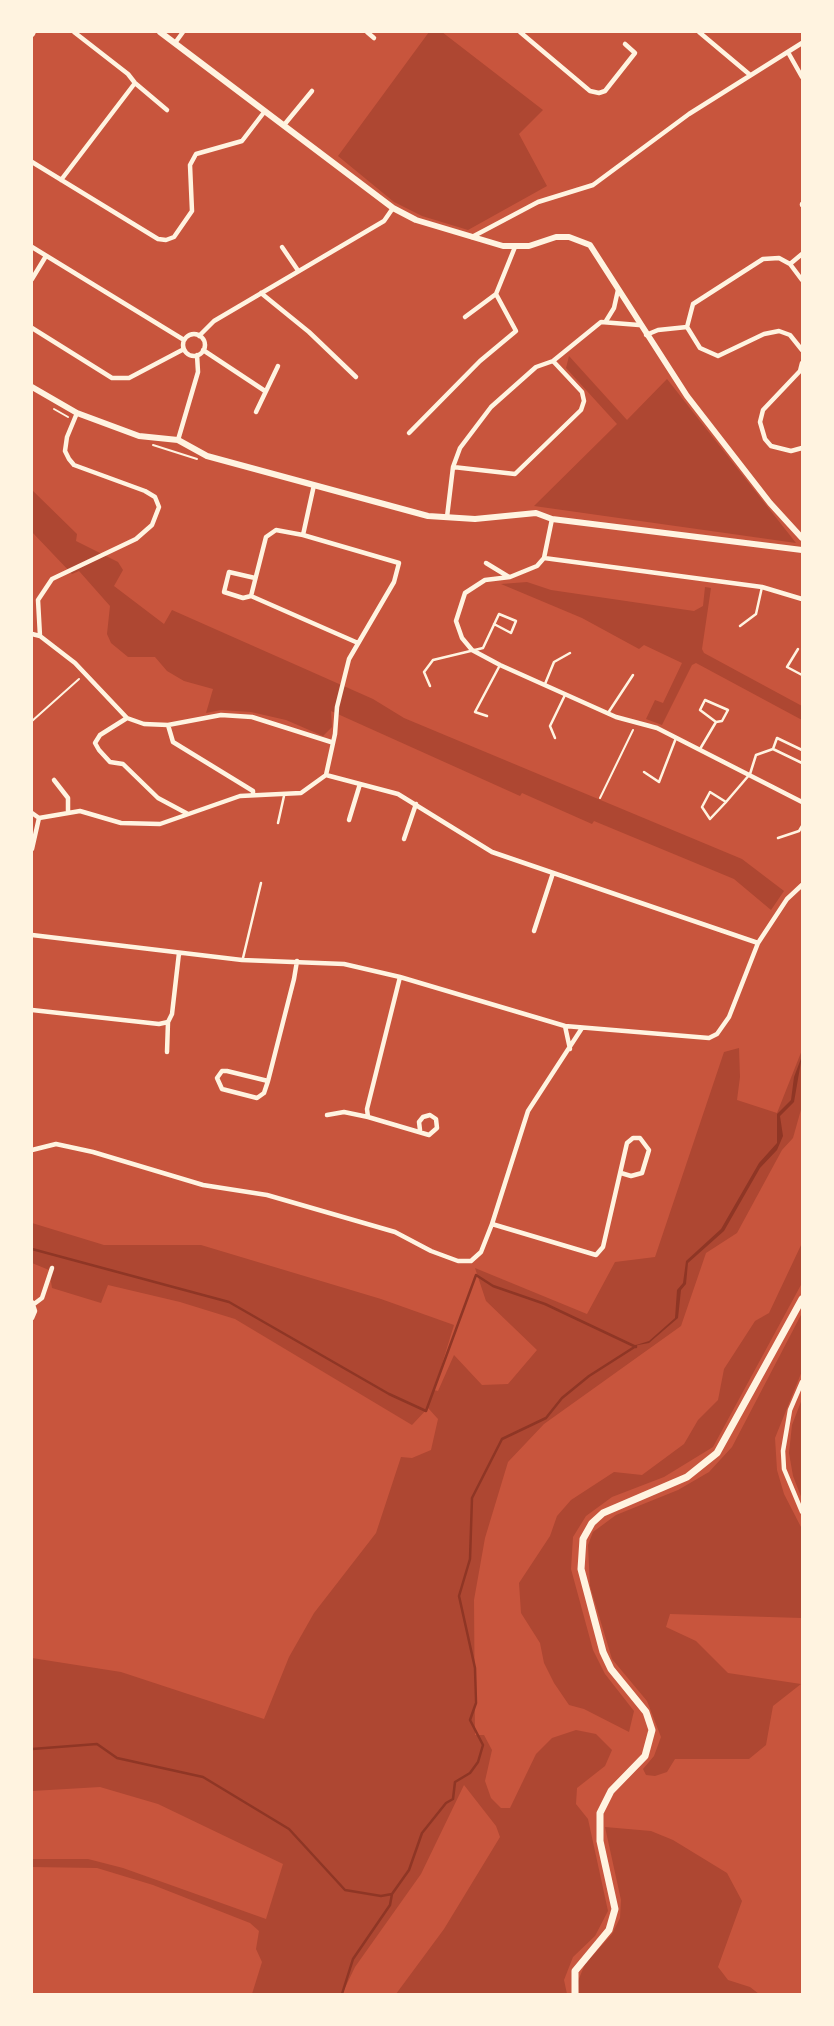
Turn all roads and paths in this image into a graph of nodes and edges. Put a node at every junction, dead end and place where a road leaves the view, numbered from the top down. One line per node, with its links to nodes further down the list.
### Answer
1 (74, 32): 14 (street)
2 (183, 32): 8 (street)
3 (367, 32): 7 (street)
4 (520, 32): 10 (street)
5 (699, 32): 12 (street)
6 (165, 33): 8 (street)
7 (374, 38)
8 (175, 43): 17 (street)
9 (803, 43): 11 (street)
10 (625, 44)
11 (789, 54): 12 (street); 13 (street)
12 (749, 74): 22 (street)
13 (803, 77)
14 (135, 83): 16 (street); 20 (street)
15 (312, 91): 18 (street)
16 (167, 110)
17 (265, 111): 18 (street); 20 (street)
18 (284, 125): 21 (street)
19 (32, 162): 20 (street)
20 (61, 180)
21 (393, 208): 22 (street); 29 (street)
22 (472, 238): 25 (street)
23 (32, 247): 27 (street)
24 (282, 247): 29 (street)
25 (515, 247): 32 (street); 34 (street)
26 (803, 254): 28 (street)
27 (46, 256): 30 (street); 42 (street)
28 (790, 264): 31 (street); 38 (street)
29 (297, 270): 33 (street)
30 (32, 279)
31 (803, 281)
32 (618, 290): 36 (street); 37 (street)
33 (261, 293): 41 (street); 50 (street)
34 (496, 294): 35 (street); 55 (street)
35 (465, 317)
36 (605, 321): 37 (street); 47 (street)
37 (639, 325): 40 (street)
38 (687, 327): 40 (street); 45 (street)
39 (32, 328): 43 (street)
40 (645, 335): 65 (street)
41 (199, 336): 42 (street); 44 (street)
42 (184, 340): 43 (street)
43 (184, 349): 46 (street)
44 (203, 350): 46 (street); 52 (street)
45 (803, 350)
46 (197, 355): 56 (street)
47 (553, 361): 60 (street); 60 (street)
48 (803, 363): 58 (street)
49 (278, 366): 52 (street)
50 (356, 377)
51 (32, 387): 54 (street)
52 (265, 391): 53 (street)
53 (256, 412)
54 (77, 413): 56 (street); 77 (street)
55 (409, 433)
56 (178, 440): 61 (street)
57 (149, 444): 59 (path)
58 (803, 448)
59 (206, 462)
60 (453, 467): 62 (street)
61 (314, 485): 62 (street); 64 (street)
62 (446, 518): 63 (street)
63 (552, 519): 66 (street); 67 (street)
64 (303, 535): 70 (street); 78 (street)
65 (803, 538)
66 (803, 550)
67 (544, 558): 69 (street); 71 (street)
68 (486, 563): 69 (street)
69 (510, 577): 80 (street)
70 (255, 578): 72 (street); 72 (street)
71 (762, 587): 73 (street); 75 (lane)
72 (251, 596): 78 (street)
73 (803, 599)
74 (494, 624): 74 (lane); 80 (lane)
75 (740, 626)
76 (32, 634): 77 (street)
77 (40, 636): 83 (street)
78 (358, 643): 98 (street)
79 (798, 649): 85 (lane)
80 (472, 650): 82 (street); 87 (lane)
81 (570, 653): 86 (lane)
82 (500, 665): 86 (street); 90 (lane)
83 (85, 674): 91 (street); 92 (path)
84 (632, 675): 89 (lane)
85 (803, 676)
86 (545, 685): 88 (street)
87 (430, 686)
88 (565, 695): 89 (street); 96 (lane)
89 (608, 713): 94 (street)
90 (487, 716)
91 (127, 718): 95 (street); 116 (street)
92 (32, 721)
93 (716, 722): 93 (lane); 99 (lane)
94 (636, 724): 97 (street); 110 (path)
95 (168, 725): 98 (street); 108 (street)
96 (555, 738)
97 (676, 738): 99 (street); 103 (lane)
98 (331, 742): 105 (street)
99 (700, 749): 104 (street)
100 (773, 749): 101 (lane); 102 (lane); 104 (lane)
101 (803, 750)
102 (803, 763)
103 (644, 772)
104 (750, 774): 111 (lane); 112 (street)
105 (326, 775): 107 (street); 109 (street)
106 (54, 780): 114 (street)
107 (360, 784): 113 (street); 118 (street)
108 (253, 795): 109 (street); 116 (street)
109 (284, 796): 119 (lane)
110 (600, 798)
111 (726, 802): 111 (lane)
112 (803, 802)
113 (416, 804): 122 (street); 124 (street)
114 (68, 811): 116 (street); 117 (street)
115 (32, 813): 117 (street)
116 (189, 814)
117 (38, 818): 123 (street)
118 (349, 820)
119 (278, 823)
120 (803, 826): 121 (lane)
121 (778, 838)
122 (404, 839)
123 (32, 849)
124 (553, 873): 127 (street); 129 (street)
125 (261, 883): 131 (lane)
126 (803, 885): 129 (street)
127 (534, 931)
128 (32, 935): 130 (street)
129 (758, 943): 137 (street)
130 (179, 953): 131 (street); 135 (street)
131 (242, 960): 132 (street)
132 (297, 961): 133 (street); 140 (street)
133 (400, 977): 136 (street); 142 (street)
134 (32, 1010): 135 (street)
135 (168, 1021): 139 (street)
136 (565, 1026): 137 (street); 138 (street)
137 (582, 1028): 138 (street)
138 (570, 1050): 146 (street)
139 (167, 1052)
140 (268, 1082): 140 (street)
141 (327, 1115): 142 (street)
142 (368, 1116): 143 (street)
143 (420, 1130): 143 (street)
144 (32, 1150): 146 (street)
145 (621, 1173): 145 (street); 146 (street)
146 (492, 1224)
147 (52, 1268): 149 (street)
148 (803, 1299): 153 (main road)
149 (33, 1303): 150 (street)
150 (32, 1318)
151 (803, 1381): 152 (street)
152 (803, 1513)
153 (575, 1994)

